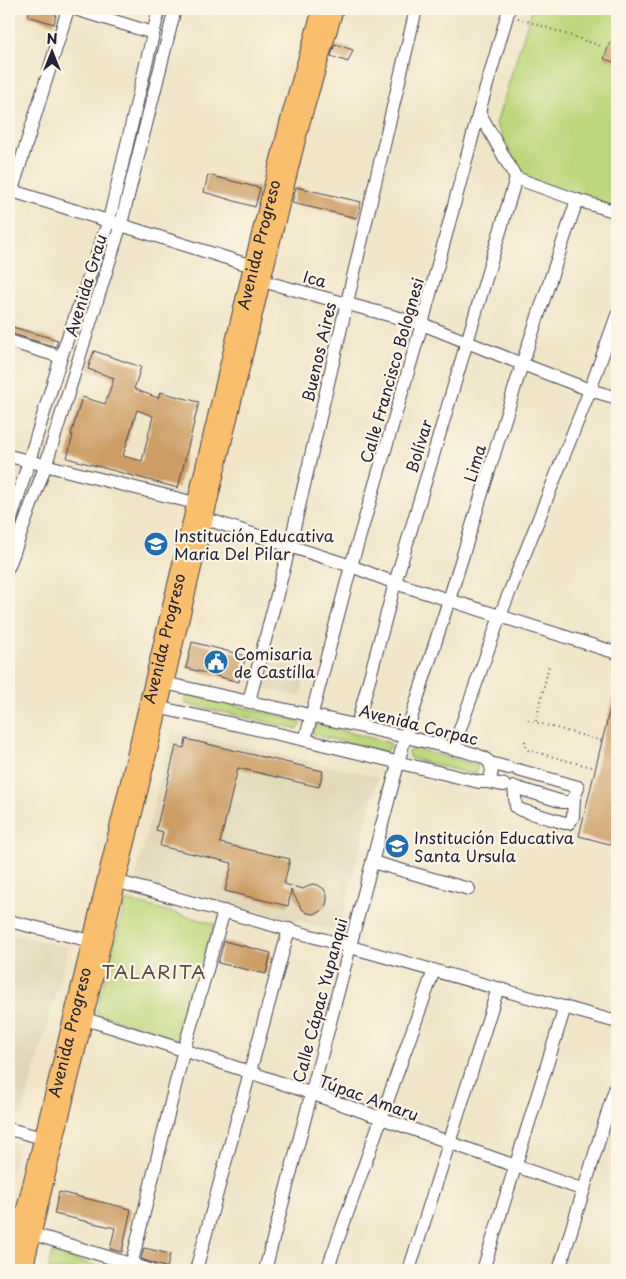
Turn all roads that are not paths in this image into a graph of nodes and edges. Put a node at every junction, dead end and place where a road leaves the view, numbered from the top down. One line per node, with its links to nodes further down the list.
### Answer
1 (68, 9): 12 (street)
2 (75, 9): 9 (street)
3 (159, 9): 9 (street, Avenida Grau)
4 (175, 9): 15 (street, Avenida Grau)
5 (321, 9): 16 (main road, Avenida Progreso)
6 (335, 9): 17 (main road, Avenida Progreso)
7 (416, 9): 18 (street, Buenos Aires)
8 (505, 10): 10 (street, Calle Francisco Bolognesi)
9 (154, 33): 15 (street, Avenida Grau)
10 (479, 112): 11 (street); 20 (street, Calle Francisco Bolognesi)
11 (516, 178): 13 (street); 22 (street, Bolívar)
12 (10, 193): 15 (street)
13 (577, 200): 14 (street); 24 (street, Lima)
14 (617, 212)
15 (115, 222): 16 (street); 23 (street, Avenida Grau); 29 (street, Avenida Grau)
16 (252, 266): 17 (street); 30 (main road, Avenida Progreso)
17 (262, 281): 18 (street, Ica); 30 (main road, Avenida Progreso)
18 (346, 303): 20 (street, Ica); 32 (street, Buenos Aires)
19 (617, 315): 25 (street)
20 (422, 324): 22 (street, Ica); 34 (street, Calle Francisco Bolognesi)
21 (9, 340): 23 (street)
22 (466, 342): 24 (street, Ica); 35 (street, Bolívar)
23 (61, 357): 28 (street, Avenida Grau)
24 (522, 364): 25 (street, Ica); 36 (street, Lima)
25 (590, 390): 26 (street, Ica); 37 (street)
26 (617, 398)
27 (9, 456): 28 (street)
28 (30, 460): 29 (street); 31 (street, Avenida Grau)
29 (46, 464): 30 (street); 33 (street, Avenida Grau)
30 (200, 511): 32 (street); 39 (main road, Avenida Progreso)
31 (9, 526)
32 (290, 545): 34 (street); 40 (street, Buenos Aires)
33 (9, 566)
34 (351, 566): 35 (street); 42 (street, Calle Francisco Bolognesi)
35 (395, 583): 36 (street); 43 (street, Bolívar)
36 (449, 600): 37 (street); 44 (street, Lima)
37 (500, 616): 38 (street); 46 (street)
38 (617, 653)
39 (159, 682): 40 (street, Avenida Corpac); 41 (main road, Avenida Progreso)
40 (249, 701): 42 (street, Avenida Corpac)
41 (153, 707): 45 (street); 53 (main road, Avenida Progreso); 58 (main road, Avenida Progreso)
42 (312, 715): 43 (street, Avenida Corpac); 45 (street, Calle Francisco Bolognesi)
43 (356, 725): 44 (street, Avenida Corpac)
44 (405, 737): 46 (street, Avenida Corpac); 47 (street, Calle Cápac Yupanqui)
45 (305, 740): 47 (street)
46 (453, 749): 48 (street, Avenida Corpac)
47 (398, 762): 49 (street); 52 (street, Calle Cápac Yupanqui)
48 (490, 763): 49 (street, Avenida Corpac); 51 (street)
49 (488, 782): 50 (street)
50 (511, 786): 51 (street); 51 (street)
51 (574, 798)
52 (372, 862): 54 (street); 59 (street, Calle Cápac Yupanqui)
53 (119, 882): 55 (street); 63 (main road, Avenida Progreso)
54 (469, 889)
55 (224, 911): 57 (street); 65 (street)
56 (9, 921): 58 (street)
57 (289, 930): 59 (street); 66 (street)
58 (91, 941): 71 (main road, Avenida Progreso)
59 (350, 947): 60 (street); 68 (street, Calle Cápac Yupanqui)
60 (434, 970): 61 (street); 69 (street)
61 (498, 988): 62 (street); 72 (street)
62 (565, 1007): 64 (street); 73 (street)
63 (85, 1019): 65 (street, Túpac Amaru); 71 (main road, Avenida Progreso)
64 (617, 1022)
65 (184, 1049): 66 (street, Túpac Amaru); 76 (street)
66 (249, 1072): 68 (street, Túpac Amaru); 80 (street)
67 (617, 1082): 74 (street)
68 (311, 1094): 69 (street, Túpac Amaru); 81 (street, Calle Cápac Yupanqui)
69 (380, 1118): 72 (street, Túpac Amaru); 82 (street)
70 (9, 1129): 71 (street)
71 (49, 1140): 75 (main road, Avenida Progreso); 77 (main road, Avenida Progreso)
72 (448, 1143): 73 (street, Túpac Amaru); 83 (street)
73 (516, 1166): 74 (street, Túpac Amaru); 84 (street)
74 (584, 1190): 85 (street)
75 (34, 1234): 76 (street); 78 (main road, Avenida Progreso)
76 (131, 1267): 79 (street)
77 (10, 1270)
78 (24, 1270)
79 (150, 1270)
80 (196, 1270)
81 (265, 1270)
82 (327, 1270)
83 (409, 1270)
84 (483, 1270)
85 (559, 1270)

